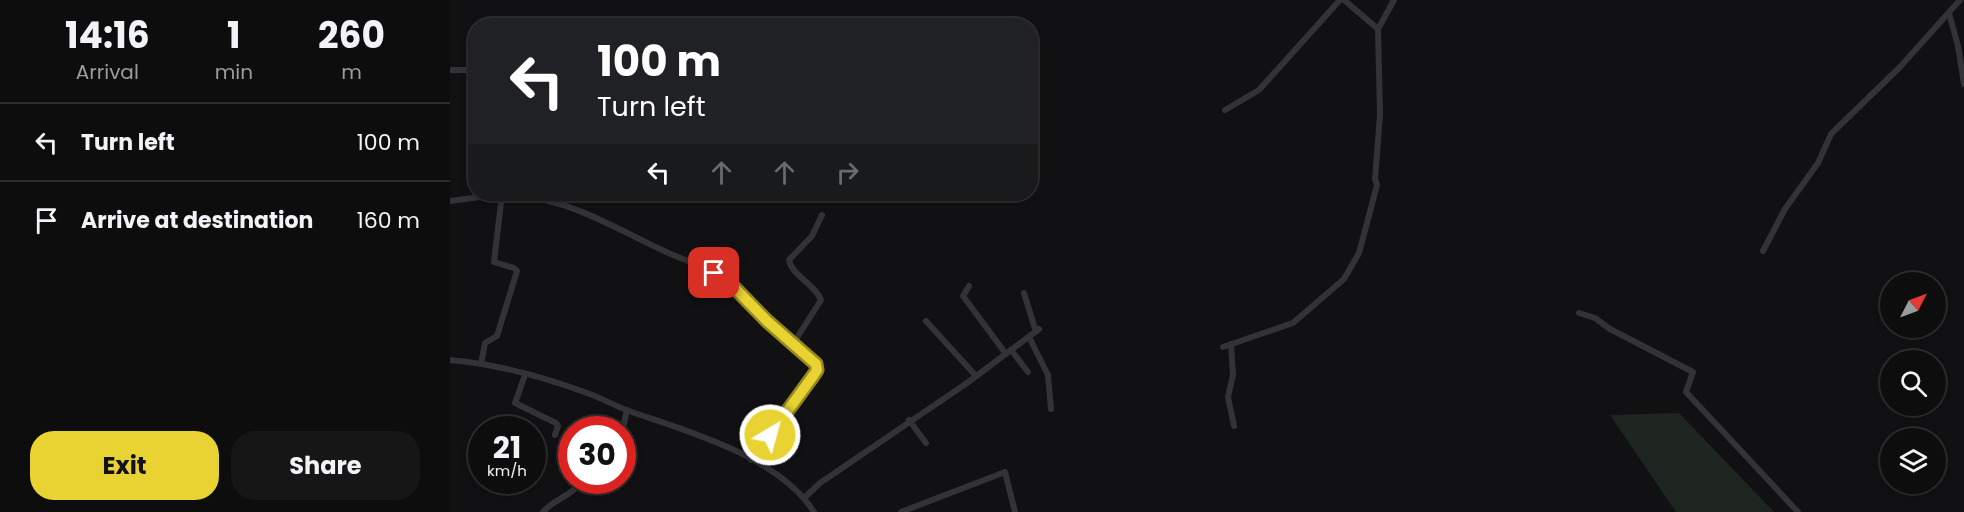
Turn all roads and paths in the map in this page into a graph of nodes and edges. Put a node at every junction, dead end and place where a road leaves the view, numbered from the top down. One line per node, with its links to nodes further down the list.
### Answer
1 (1342, 0): 5 (street); 9 (street)
2 (1394, 0): 5 (street)
3 (1960, 0): 4 (street)
4 (1949, 13): 8 (street); 15 (street)
5 (1378, 29): 22 (street)
6 (450, 70): 7 (street)
7 (468, 70)
8 (1964, 84)
9 (1225, 110)
10 (468, 199): 11 (street)
11 (450, 201)
12 (501, 201): 26 (street)
13 (551, 201): 21 (street)
14 (822, 215): 21 (street)
15 (1763, 251)
16 (969, 286): 24 (street)
17 (1024, 293): 20 (street)
18 (1579, 313): 44 (street)
19 (926, 321): 29 (street)
20 (1029, 337): 24 (street); 30 (street)
21 (793, 344): 37 (street)
22 (1231, 344): 23 (street); 34 (street)
23 (1223, 347)
24 (1009, 352): 27 (street); 29 (street)
25 (450, 360): 26 (street)
26 (481, 364): 28 (street)
27 (1028, 372)
28 (525, 375): 31 (street); 35 (street)
29 (976, 376): 33 (street)
30 (1052, 409)
31 (627, 410): 32 (street); 37 (street)
32 (626, 416)
33 (909, 420): 36 (street); 39 (street)
34 (1234, 426)
35 (555, 435)
36 (926, 443)
37 (751, 460): 39 (street)
38 (570, 494): 40 (street)
39 (804, 498): 41 (street)
40 (543, 512)
41 (814, 512)
42 (901, 512): 43 (street)
43 (1016, 512)
44 (1798, 512)

